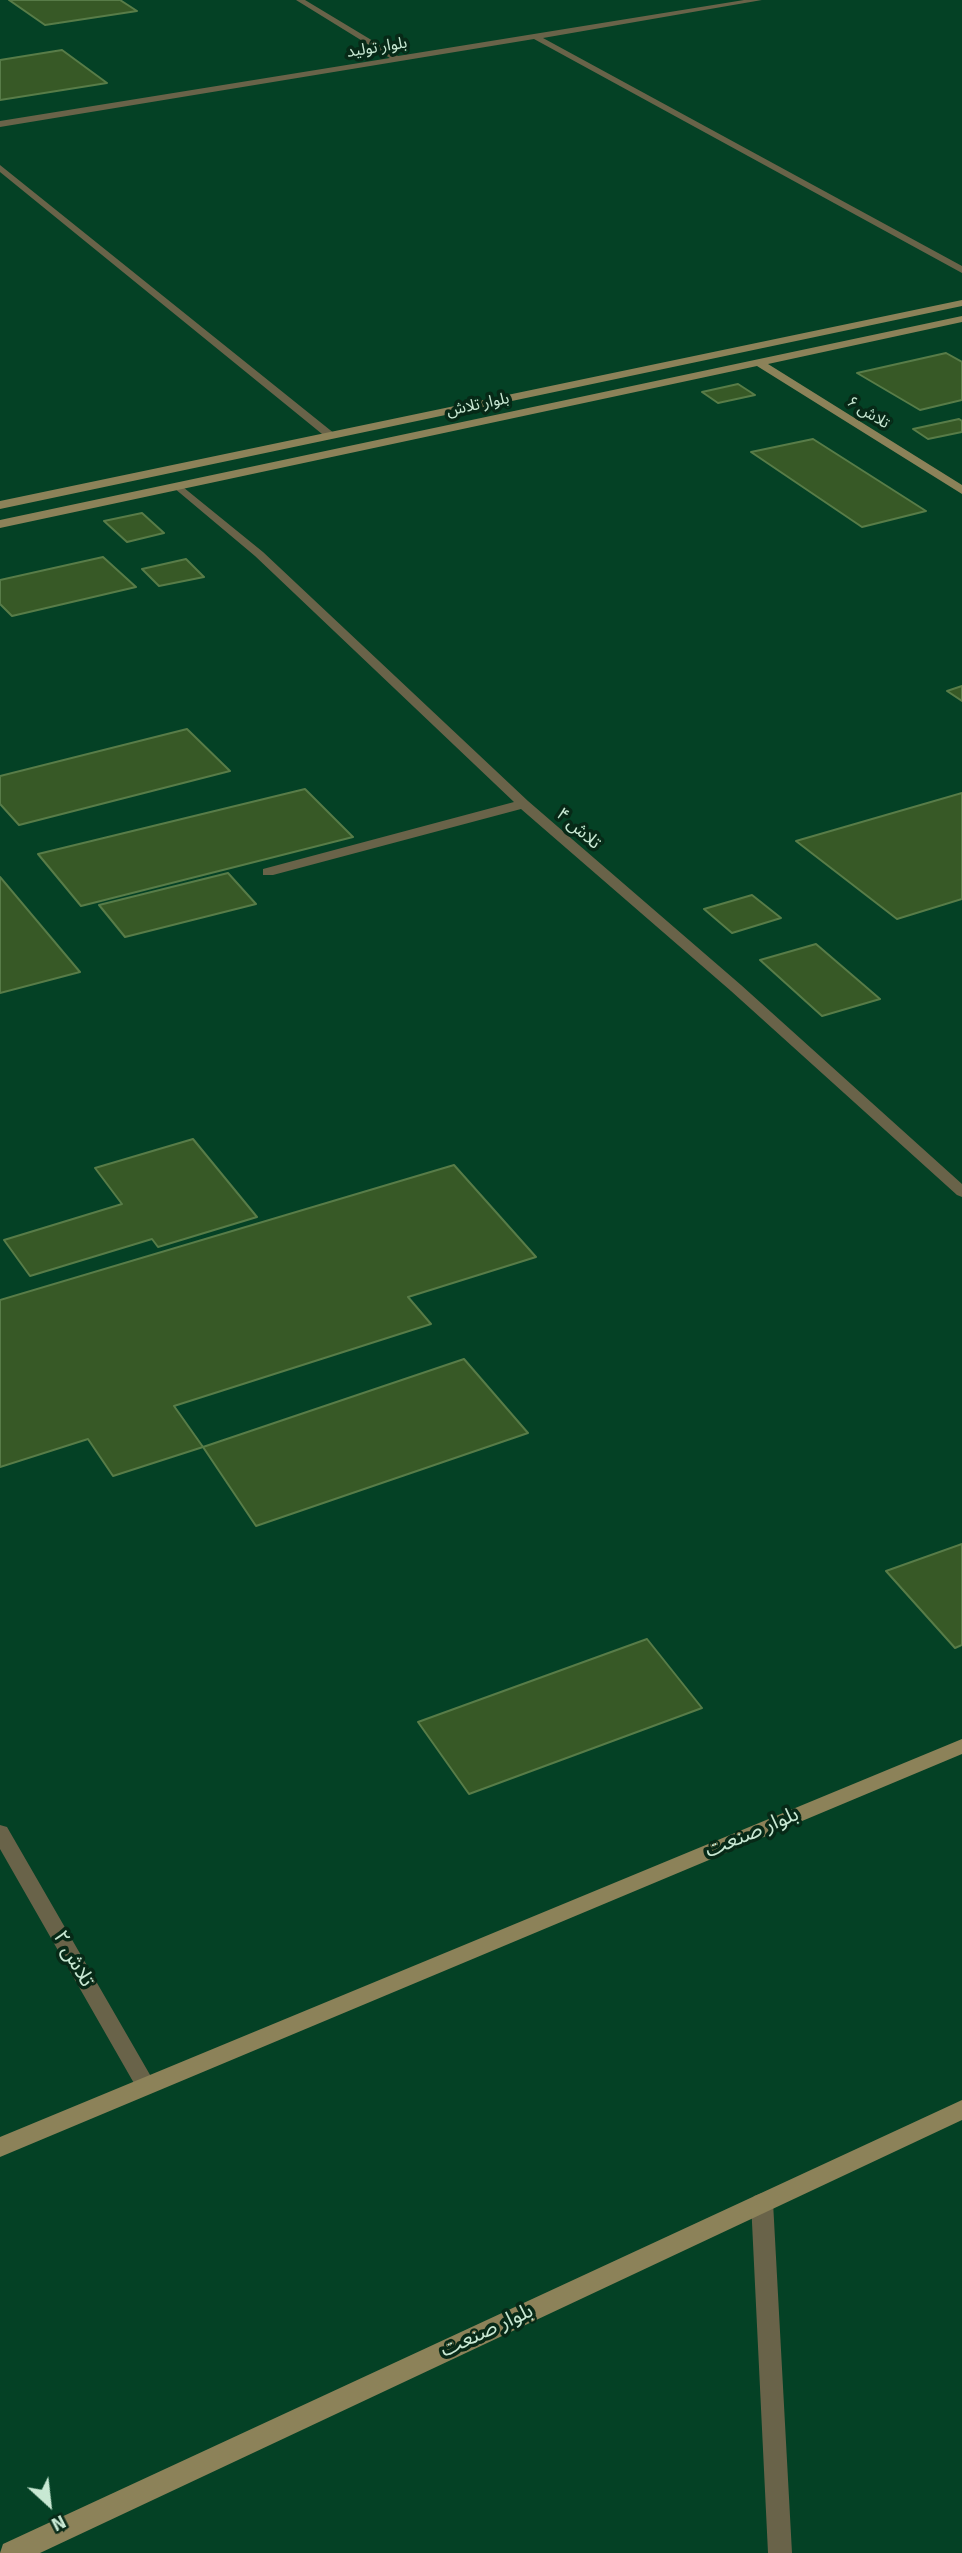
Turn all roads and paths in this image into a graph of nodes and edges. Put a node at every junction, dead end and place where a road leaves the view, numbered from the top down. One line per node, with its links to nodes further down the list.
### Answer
1 (300, 0): 5 (lane)
2 (714, 0): 5 (lane, بلوار تولید)
3 (758, 0): 4 (lane, بلوار تولید)
4 (534, 36): 6 (lane, بلوار تولید); 14 (lane)
5 (386, 53): 6 (lane); 7 (lane, بلوار تولید)
6 (397, 59): 8 (lane, بلوار تولید)
7 (204, 82): 8 (lane); 9 (lane, بلوار تولید)
8 (214, 89): 11 (lane, بلوار تولید)
9 (35, 109): 10 (lane, بلوار تولید); 11 (lane)
10 (0, 115)
11 (44, 116): 12 (lane, بلوار تولید)
12 (0, 124)
13 (0, 168): 18 (lane)
14 (962, 270)
15 (962, 303): 18 (street, بلوار تلاش)
16 (962, 319): 17 (street, بلوار تلاش)
17 (758, 362): 19 (street, بلوار تلاش); 22 (street, تلاش ۶)
18 (331, 436): 19 (street); 20 (street, بلوار تلاش)
19 (347, 449): 21 (street, بلوار تلاش)
20 (162, 471): 21 (street); 23 (street, بلوار تلاش)
21 (178, 486): 24 (street, بلوار تلاش); 25 (lane, تلاش ۴)
22 (962, 490)
23 (0, 505)
24 (0, 524)
25 (523, 804): 26 (lane); 27 (lane, تلاش ۴)
26 (268, 872)
27 (962, 1192)
28 (962, 1746): 30 (street, بلوار صنعت)
29 (0, 1832): 30 (lane, تلاش ۲)
30 (146, 2087): 32 (street, بلوار صنعت)
31 (962, 2109): 33 (street, بلوار صنعت)
32 (0, 2147)
33 (762, 2202): 34 (street, بلوار صنعت); 35 (lane)
34 (12, 2553)
35 (780, 2553)

